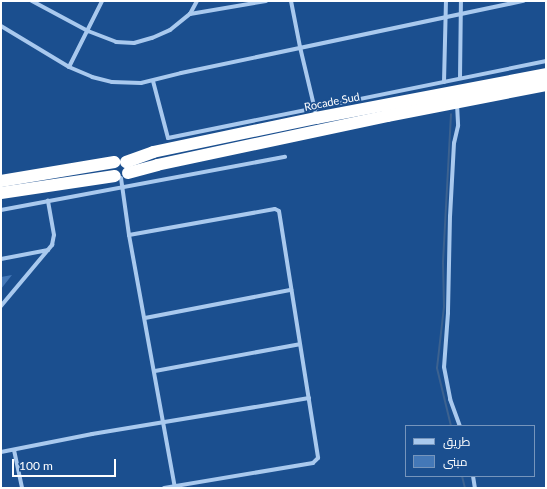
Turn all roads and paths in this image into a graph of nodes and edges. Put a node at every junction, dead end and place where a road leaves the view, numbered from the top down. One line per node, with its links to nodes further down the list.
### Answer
1 (32, 1): 13 (street)
2 (102, 1): 13 (street)
3 (196, 1): 9 (street)
4 (266, 1): 9 (street)
5 (291, 1): 14 (street)
6 (446, 1): 11 (street)
7 (460, 1): 10 (street)
8 (524, 1): 10 (street)
9 (190, 14): 13 (street)
10 (460, 14): 11 (street); 18 (street)
11 (446, 16): 14 (street); 20 (street)
12 (1, 26): 16 (street)
13 (88, 31): 16 (street)
14 (300, 48): 19 (street); 23 (street)
15 (546, 61): 18 (street)
16 (70, 67): 19 (street)
17 (546, 74): 25 (highway, Rocade Sud)
18 (460, 78): 20 (street)
19 (153, 81): 23 (street)
20 (444, 82): 23 (street)
21 (546, 85): 22 (highway, Rocade Sud)
22 (457, 102): 25 (highway, Rocade Sud); 40 (street)
23 (315, 110)
24 (285, 157): 25 (street)
25 (121, 173): 26 (highway, Rocade Sud); 27 (highway, Rocade Sud); 28 (street); 30 (street)
26 (1, 181)
27 (1, 193)
28 (48, 201): 29 (street); 31 (street)
29 (1, 210)
30 (129, 235): 33 (street); 35 (street)
31 (48, 250): 32 (street); 34 (street)
32 (1, 259)
33 (291, 290): 35 (street); 36 (street)
34 (1, 306)
35 (145, 318): 37 (street)
36 (300, 344): 37 (street); 38 (street)
37 (155, 371): 39 (street)
38 (309, 398): 39 (street); 44 (street)
39 (163, 423): 41 (street); 44 (street)
40 (460, 425)
41 (14, 450): 42 (street); 45 (street)
42 (1, 452)
43 (473, 477): 47 (street)
44 (175, 487): 46 (street)
45 (22, 488)
46 (164, 488)
47 (475, 488)

